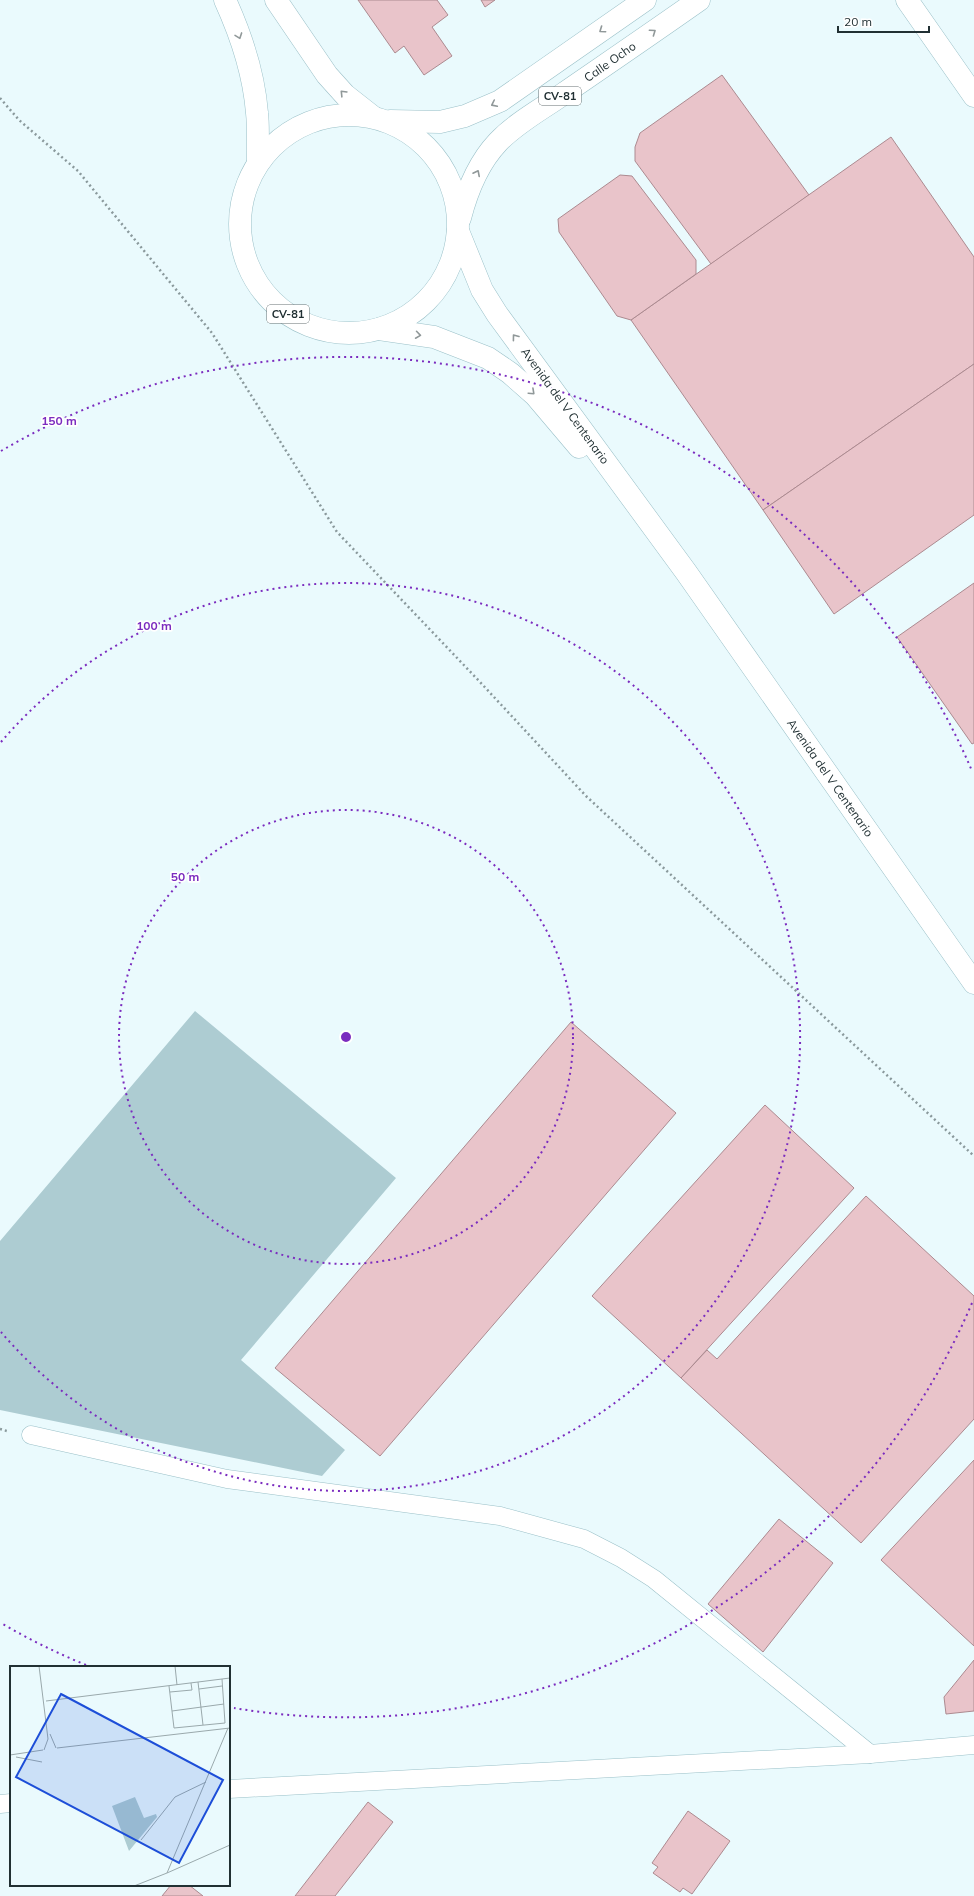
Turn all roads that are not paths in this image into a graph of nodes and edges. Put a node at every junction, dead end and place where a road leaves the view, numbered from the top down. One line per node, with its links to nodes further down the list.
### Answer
1 (225, 0): 8 (main road, CV-81, one-way to 8)
2 (276, 0): 7 (main road, CV-81, one-way to 2)
3 (645, 0): 7 (main road, CV-81, one-way to 7)
4 (699, 0): 9 (main road, Calle Ocho / CV-81, one-way to 4)
5 (907, 0): 6 (main road)
6 (974, 96)
7 (380, 119): 8 (main road, CV-81); 9 (main road, CV-81)
8 (258, 163): 10 (main road, CV-81)
9 (458, 227): 10 (main road, CV-81); 11 (main road, Avenida del V Centenario, one-way to 9)
10 (380, 329): 11 (main road, Avenida del V Centenario, one-way to 11)
11 (686, 572): 12 (main road, Avenida del V Centenario)
12 (974, 983)
13 (32, 1435): 15 (lane)
14 (974, 1745): 15 (lane)
15 (870, 1754): 16 (lane)
16 (230, 1789)
17 (10, 1803): 18 (lane)
18 (0, 1804)

